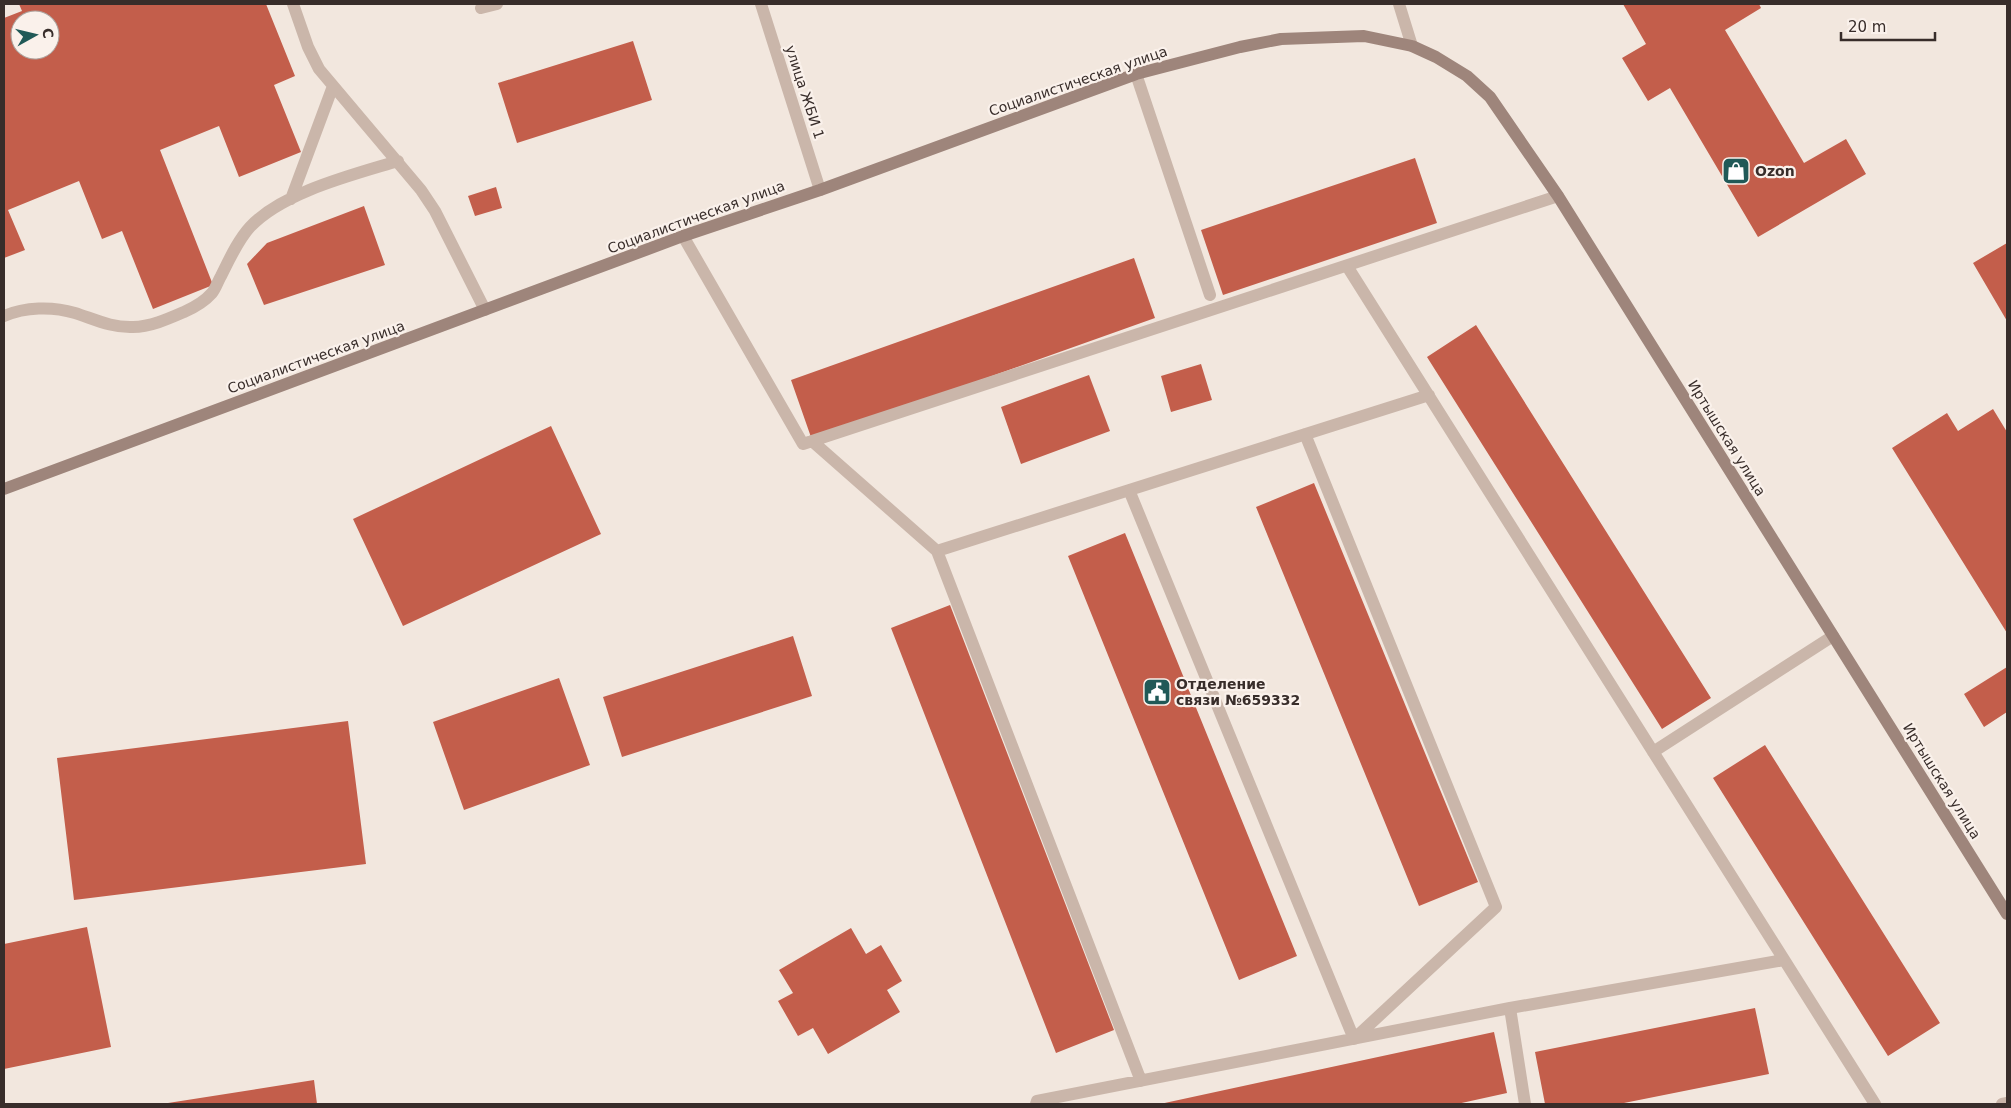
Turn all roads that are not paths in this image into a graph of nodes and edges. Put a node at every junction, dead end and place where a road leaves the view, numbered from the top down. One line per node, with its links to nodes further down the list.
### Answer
1 (293, 4): 8 (street)
2 (497, 4): 5 (street)
3 (761, 4): 10 (street, улица ЖБИ 1)
4 (1399, 4): 6 (street)
5 (481, 8)
6 (1412, 46): 7 (main road, Социалистическая улица); 11 (main road, Иртышская улица)
7 (1136, 74): 10 (main road, Социалистическая улица); 15 (street)
8 (333, 86): 9 (street); 12 (street)
9 (398, 161): 12 (street); 16 (street)
10 (820, 190): 13 (main road, Социалистическая улица)
11 (1558, 196): 14 (street); 24 (main road, Иртышская улица)
12 (291, 199): 17 (street)
13 (683, 236): 16 (main road, Социалистическая улица); 20 (street)
14 (1348, 266): 18 (street); 20 (street)
15 (1210, 295)
16 (485, 310): 21 (main road, Социалистическая улица)
17 (4, 316)
18 (1429, 395): 19 (street); 25 (street)
19 (1305, 434): 22 (street); 29 (street)
20 (812, 441): 23 (street)
21 (4, 489)
22 (1129, 490): 23 (street); 29 (street)
23 (937, 551): 30 (street)
24 (1833, 636): 25 (street); 26 (main road, Иртышская улица)
25 (1653, 752): 27 (street)
26 (2007, 914)
27 (1784, 960): 28 (street); 34 (street)
28 (1510, 1008): 29 (street); 33 (street)
29 (1354, 1038): 30 (street)
30 (1141, 1081): 32 (street)
31 (2007, 1103): 35 (street)
32 (1036, 1104)
33 (1525, 1104)
34 (1875, 1104)
35 (2002, 1104)

